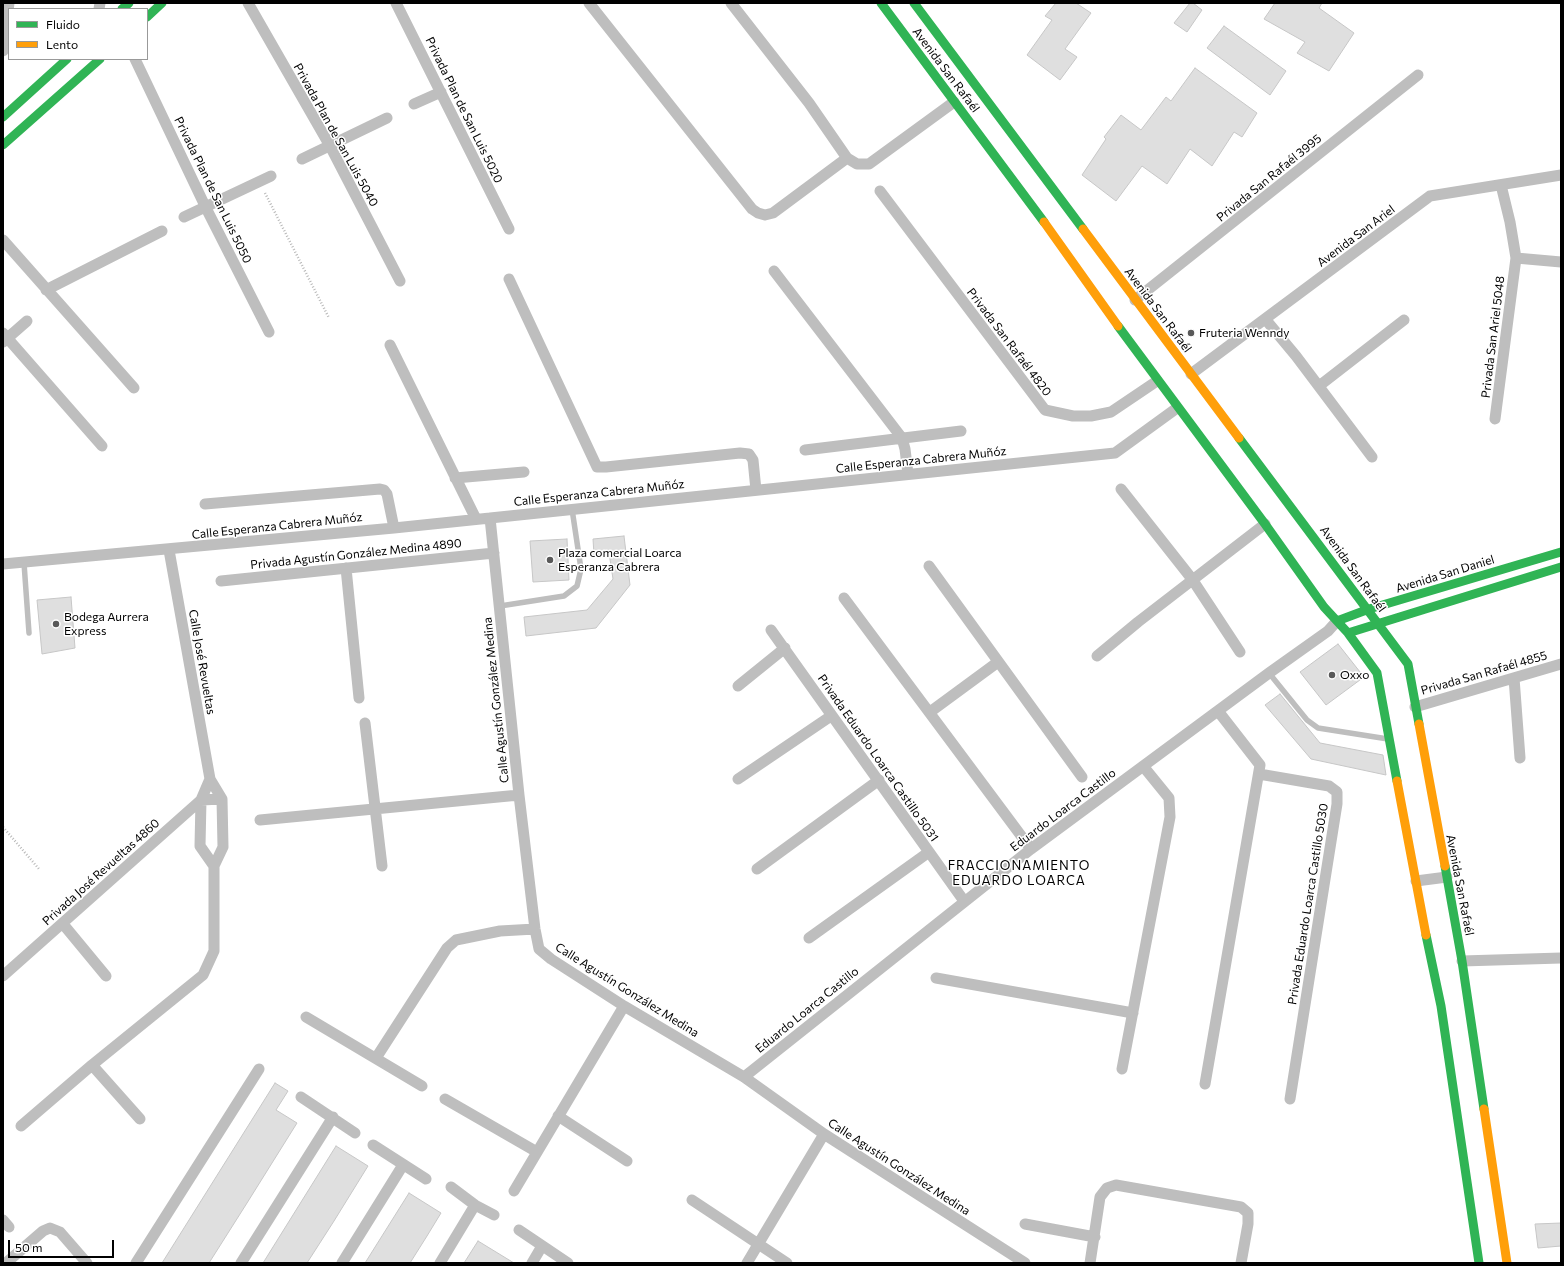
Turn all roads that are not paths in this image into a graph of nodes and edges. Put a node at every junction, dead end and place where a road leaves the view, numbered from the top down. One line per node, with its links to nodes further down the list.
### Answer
1 (162, 3): 9 (main road)
2 (248, 3): 21 (street, Privada Plan de San Luis 5040)
3 (396, 3): 15 (street, Privada Plan de San Luis 5020)
4 (589, 3): 22 (street)
5 (731, 3): 22 (street)
6 (881, 3): 16 (main road, Avenida San Rafaél)
7 (914, 3): 39 (main road, Avenida San Rafaél)
8 (8, 11): 10 (street)
9 (148, 16)
10 (3, 51)
11 (66, 60): 18 (main road)
12 (99, 60): 20 (main road)
13 (135, 60): 28 (street, Privada Plan de San Luis 5050)
14 (1418, 75): 39 (street, Privada San Rafaél 3995)
15 (441, 92): 17 (street); 30 (street, Privada Plan de San Luis 5020)
16 (954, 102): 22 (street); 47 (main road, Avenida San Rafaél)
17 (414, 104)
18 (3, 117)
19 (387, 118): 21 (street)
20 (3, 145)
21 (330, 146): 23 (street); 37 (street, Privada Plan de San Luis 5040)
22 (847, 158)
23 (302, 159)
24 (1561, 175): 26 (street, Avenida San Ariel)
25 (272, 176): 28 (street)
26 (1501, 185): 33 (street, Privada San Ariel 5048); 40 (street, Avenida San Ariel)
27 (880, 190): 47 (street, Privada San Rafaél 4820)
28 (206, 208): 29 (street); 43 (street, Privada Plan de San Luis 5050)
29 (184, 217)
30 (509, 229)
31 (162, 231): 38 (street)
32 (3, 240): 38 (street)
33 (1516, 258): 34 (street); 51 (street, Privada San Ariel 5048)
34 (1561, 262)
35 (774, 271): 53 (street)
36 (509, 279): 61 (street)
37 (400, 281)
38 (46, 290): 49 (street)
39 (1135, 300): 46 (main road, Avenida San Rafaél)
40 (1266, 320): 46 (street, Avenida San Ariel); 48 (street)
41 (1404, 320): 48 (street)
42 (27, 321): 44 (street)
43 (269, 332)
44 (5, 338): 54 (street)
45 (390, 345): 59 (street)
46 (1191, 374): 80 (main road, Avenida San Rafaél)
47 (1157, 381): 50 (main road, Avenida San Rafaél)
48 (1319, 386): 56 (street)
49 (134, 388)
50 (1177, 408): 58 (street, Calle Esperanza Cabrera Muñóz); 66 (main road, Avenida San Rafaél)
51 (1495, 419)
52 (961, 431): 53 (street)
53 (902, 438): 55 (street); 58 (street)
54 (102, 446)
55 (804, 450)
56 (1372, 457)
57 (524, 472): 59 (street)
58 (908, 474): 61 (street, Calle Esperanza Cabrera Muñóz)
59 (455, 478): 65 (street)
60 (1121, 489): 76 (street)
61 (756, 490): 63 (street, Calle Esperanza Cabrera Muñóz)
62 (205, 504): 67 (street)
63 (572, 509): 64 (street, Calle Esperanza Cabrera Muñóz); 79 (lane)
64 (490, 518): 65 (street, Calle Esperanza Cabrera Muñóz); 70 (street, Calle Agustín González Medina)
65 (476, 519): 67 (street, Calle Esperanza Cabrera Muñóz)
66 (1265, 524): 76 (street); 81 (main road, Avenida San Rafaél)
67 (394, 528): 68 (street, Calle Esperanza Cabrera Muñóz)
68 (169, 550): 71 (street, Calle Esperanza Cabrera Muñóz); 106 (street, Calle José Revueltas)
69 (1561, 552): 80 (main road, Avenida San Daniel)
70 (494, 553): 75 (street, Privada Agustín González Medina 4890); 79 (street, Calle Agustín González Medina)
71 (24, 563): 72 (street, Calle Esperanza Cabrera Muñóz); 85 (lane)
72 (5, 566)
73 (929, 566): 90 (street)
74 (1561, 567): 82 (main road)
75 (346, 568): 77 (street, Privada Agustín González Medina 4890); 95 (street)
76 (1192, 579): 88 (street); 89 (street)
77 (221, 581)
78 (844, 598): 98 (street)
79 (500, 606): 109 (street, Calle Agustín González Medina)
80 (1369, 609): 81 (main road, Avenida San Daniel); 82 (main road, Avenida San Rafaél)
81 (1337, 621): 84 (street, Eduardo Loarca Castillo); 86 (main road, Avenida San Rafaél)
82 (1378, 624): 86 (main road); 96 (main road, Avenida San Rafaél)
83 (771, 630): 87 (street, Privada Eduardo Loarca Castillo 5031)
84 (1328, 631): 86 (street); 92 (street, Eduardo Loarca Castillo)
85 (29, 633)
86 (1348, 633): 101 (main road, Avenida San Rafaél)
87 (785, 648): 94 (street); 99 (street, Privada Eduardo Loarca Castillo 5031)
88 (1240, 652)
89 (1097, 656)
90 (998, 662): 98 (street); 105 (street)
91 (1561, 664): 93 (street, Privada San Rafaél 4855)
92 (1269, 673): 97 (street, Eduardo Loarca Castillo); 101 (lane)
93 (1514, 678): 96 (street, Privada San Rafaél 4855); 102 (street)
94 (738, 686)
95 (359, 698)
96 (1415, 707): 119 (main road, Avenida San Rafaél)
97 (1218, 711): 103 (street, Eduardo Loarca Castillo); 104 (street)
98 (930, 712): 114 (street)
99 (832, 716): 107 (street); 108 (street, Privada Eduardo Loarca Castillo 5031)
100 (365, 723): 112 (street)
101 (1390, 739): 120 (main road, Avenida San Rafaél)
102 (1520, 758)
103 (1143, 766): 114 (street, Eduardo Loarca Castillo); 131 (street)
104 (1259, 774): 138 (street); 142 (street, Privada Eduardo Loarca Castillo 5030)
105 (1082, 777)
106 (210, 779): 110 (street, Calle José Revueltas); 111 (street)
107 (738, 779)
108 (879, 780): 115 (street, Privada Eduardo Loarca Castillo 5031); 118 (street)
109 (519, 795): 112 (street); 123 (street, Calle Agustín González Medina)
110 (222, 799): 111 (street); 116 (street, Calle José Revueltas)
111 (201, 800): 116 (street); 122 (street, Privada José Revueltas 4860)
112 (376, 810): 113 (street); 117 (street)
113 (260, 820)
114 (1031, 849): 121 (street, Eduardo Loarca Castillo)
115 (929, 852): 121 (street, Privada Eduardo Loarca Castillo 5031); 124 (street)
116 (214, 866): 134 (street, Calle José Revueltas)
117 (382, 866)
118 (757, 869)
119 (1446, 878): 120 (street); 126 (main road, Avenida San Rafaél)
120 (1416, 882): 177 (main road, Avenida San Rafaél)
121 (964, 901): 137 (street, Eduardo Loarca Castillo)
122 (63, 924): 127 (street, Privada José Revueltas 4860); 128 (street)
123 (535, 929): 130 (street, Calle Agustín González Medina); 133 (street)
124 (809, 938)
125 (1561, 958): 126 (street)
126 (1462, 961): 178 (main road, Avenida San Rafaél)
127 (3, 976)
128 (106, 976)
129 (936, 978): 131 (street)
130 (624, 1006): 137 (street, Calle Agustín González Medina); 143 (street)
131 (1133, 1013): 136 (street)
132 (306, 1017): 133 (street)
133 (376, 1058): 139 (street)
134 (92, 1065): 145 (street); 146 (street)
135 (259, 1069): 166 (street)
136 (1122, 1069)
137 (744, 1077): 148 (street, Calle Agustín González Medina)
138 (1205, 1084)
139 (422, 1086)
140 (301, 1097): 144 (street)
141 (445, 1098): 150 (street)
142 (1290, 1099)
143 (558, 1116): 150 (street); 151 (street)
144 (333, 1117): 147 (street); 167 (street)
145 (140, 1119)
146 (21, 1126)
147 (355, 1132)
148 (824, 1134): 162 (street); 174 (street, Calle Agustín González Medina)
149 (373, 1145): 152 (street)
150 (537, 1152): 155 (street)
151 (627, 1161)
152 (403, 1165): 153 (street); 168 (street)
153 (426, 1179)
154 (451, 1187): 157 (street)
155 (514, 1192)
156 (692, 1200): 162 (street)
157 (475, 1205): 158 (street); 169 (street)
158 (494, 1215)
159 (1025, 1224): 161 (street)
160 (519, 1230): 163 (street)
161 (1095, 1237): 175 (street); 176 (street)
162 (758, 1244): 172 (street); 173 (street)
163 (542, 1246): 170 (street); 171 (street)
164 (6, 1263): 165 (street)
165 (87, 1263)
166 (136, 1263)
167 (240, 1263)
168 (342, 1263)
169 (440, 1263)
170 (532, 1263)
171 (568, 1263)
172 (747, 1263)
173 (787, 1263)
174 (1024, 1263)
175 (1090, 1263)
176 (1241, 1263)
177 (1479, 1263)
178 (1506, 1263)

